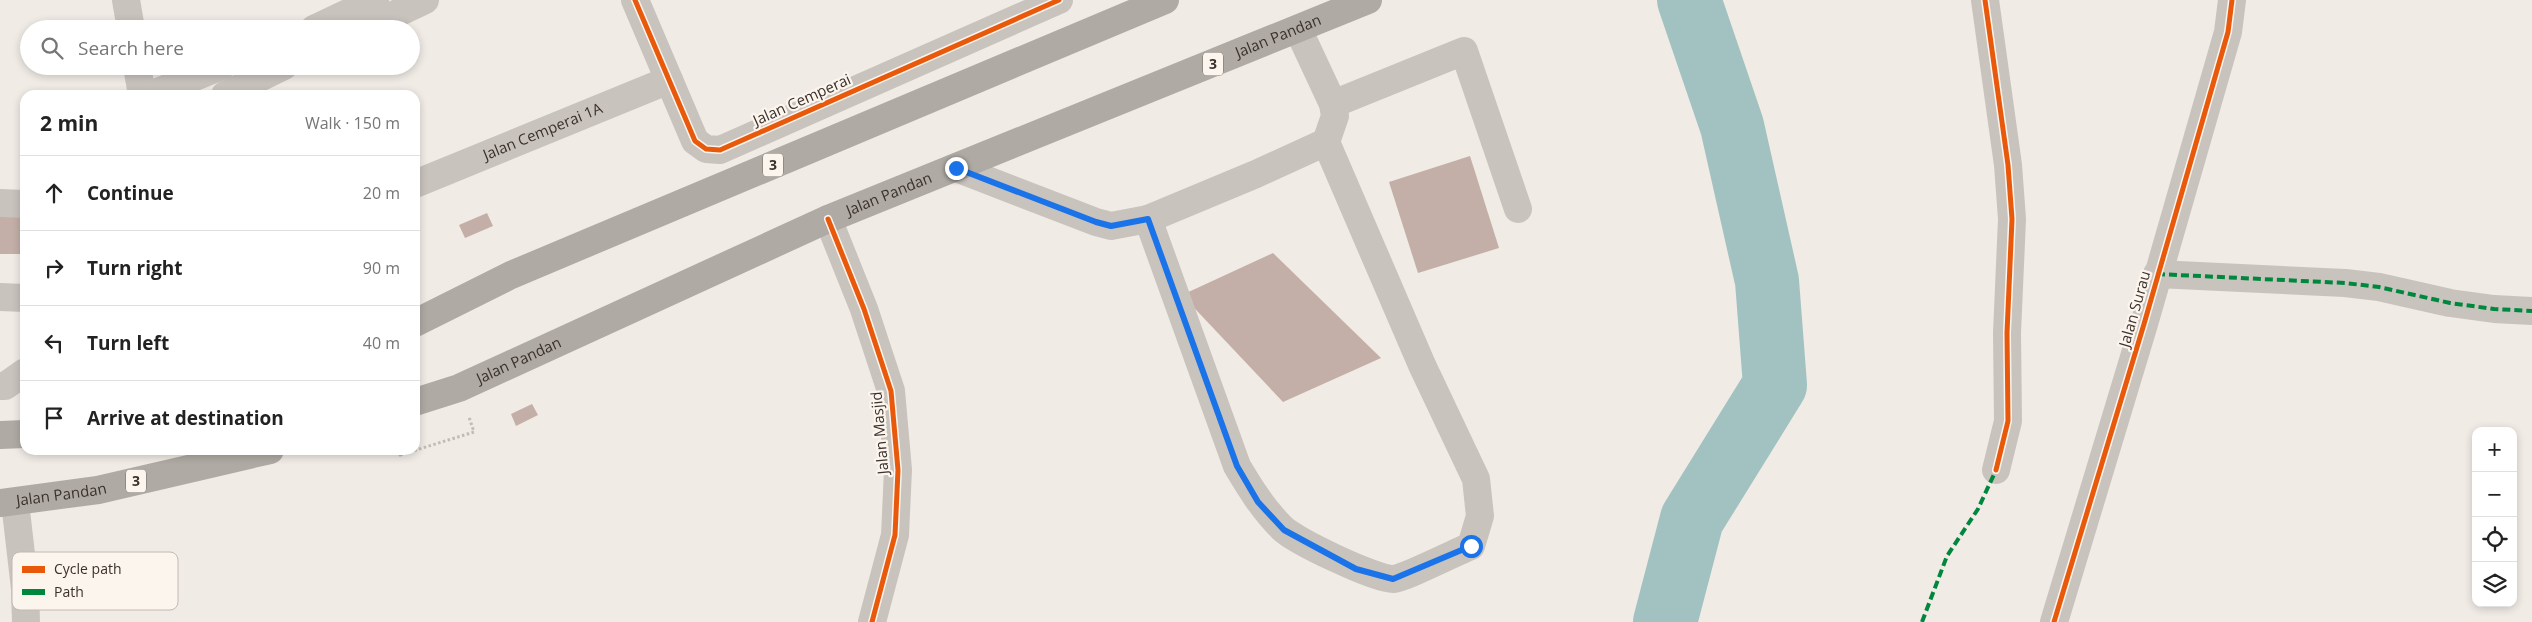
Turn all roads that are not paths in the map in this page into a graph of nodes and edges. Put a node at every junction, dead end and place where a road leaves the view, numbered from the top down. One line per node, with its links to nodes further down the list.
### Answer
1 (126, 0): 10 (street)
2 (375, 0): 11 (street)
3 (425, 0): 12 (street)
4 (1059, 0): 17 (street, Jalan Cemperai)
5 (1165, 0): 34 (highway, 3)
6 (1368, 0): 13 (highway, Jalan Pandan / 3)
7 (1984, 0): 41 (street)
8 (2232, 0): 30 (street, Jalan Surau)
9 (643, 3): 17 (street, Jalan Cemperai)
10 (129, 20)
11 (333, 20)
12 (383, 20)
13 (1298, 29): 21 (street); 23 (highway, Jalan Pandan / 3)
14 (139, 75): 18 (street)
15 (200, 75): 19 (street)
16 (266, 75): 20 (street)
17 (668, 80): 24 (street, Jalan Cemperai 1A)
18 (141, 90)
19 (162, 90)
20 (235, 90)
21 (1333, 104): 22 (street); 27 (street)
22 (1326, 142): 29 (street); 29 (street)
23 (956, 168): 28 (highway, Jalan Pandan / 3); 29 (street)
24 (420, 182)
25 (0, 203): 26 (street)
26 (20, 204)
27 (1518, 209)
28 (828, 219): 37 (highway, Jalan Pandan / 3); 44 (street, Jalan Masjid)
29 (1148, 219)
30 (2157, 274): 33 (street); 45 (street, Jalan Surau)
31 (0, 298): 32 (street)
32 (20, 298)
33 (2532, 311)
34 (420, 320)
35 (20, 376): 36 (street)
36 (0, 386)
37 (420, 400)
38 (20, 434): 39 (highway)
39 (0, 435)
40 (248, 455): 42 (highway, Jalan Pandan / 3)
41 (1996, 470)
42 (7, 502): 43 (street)
43 (17, 552)
44 (872, 622)
45 (2054, 622)

